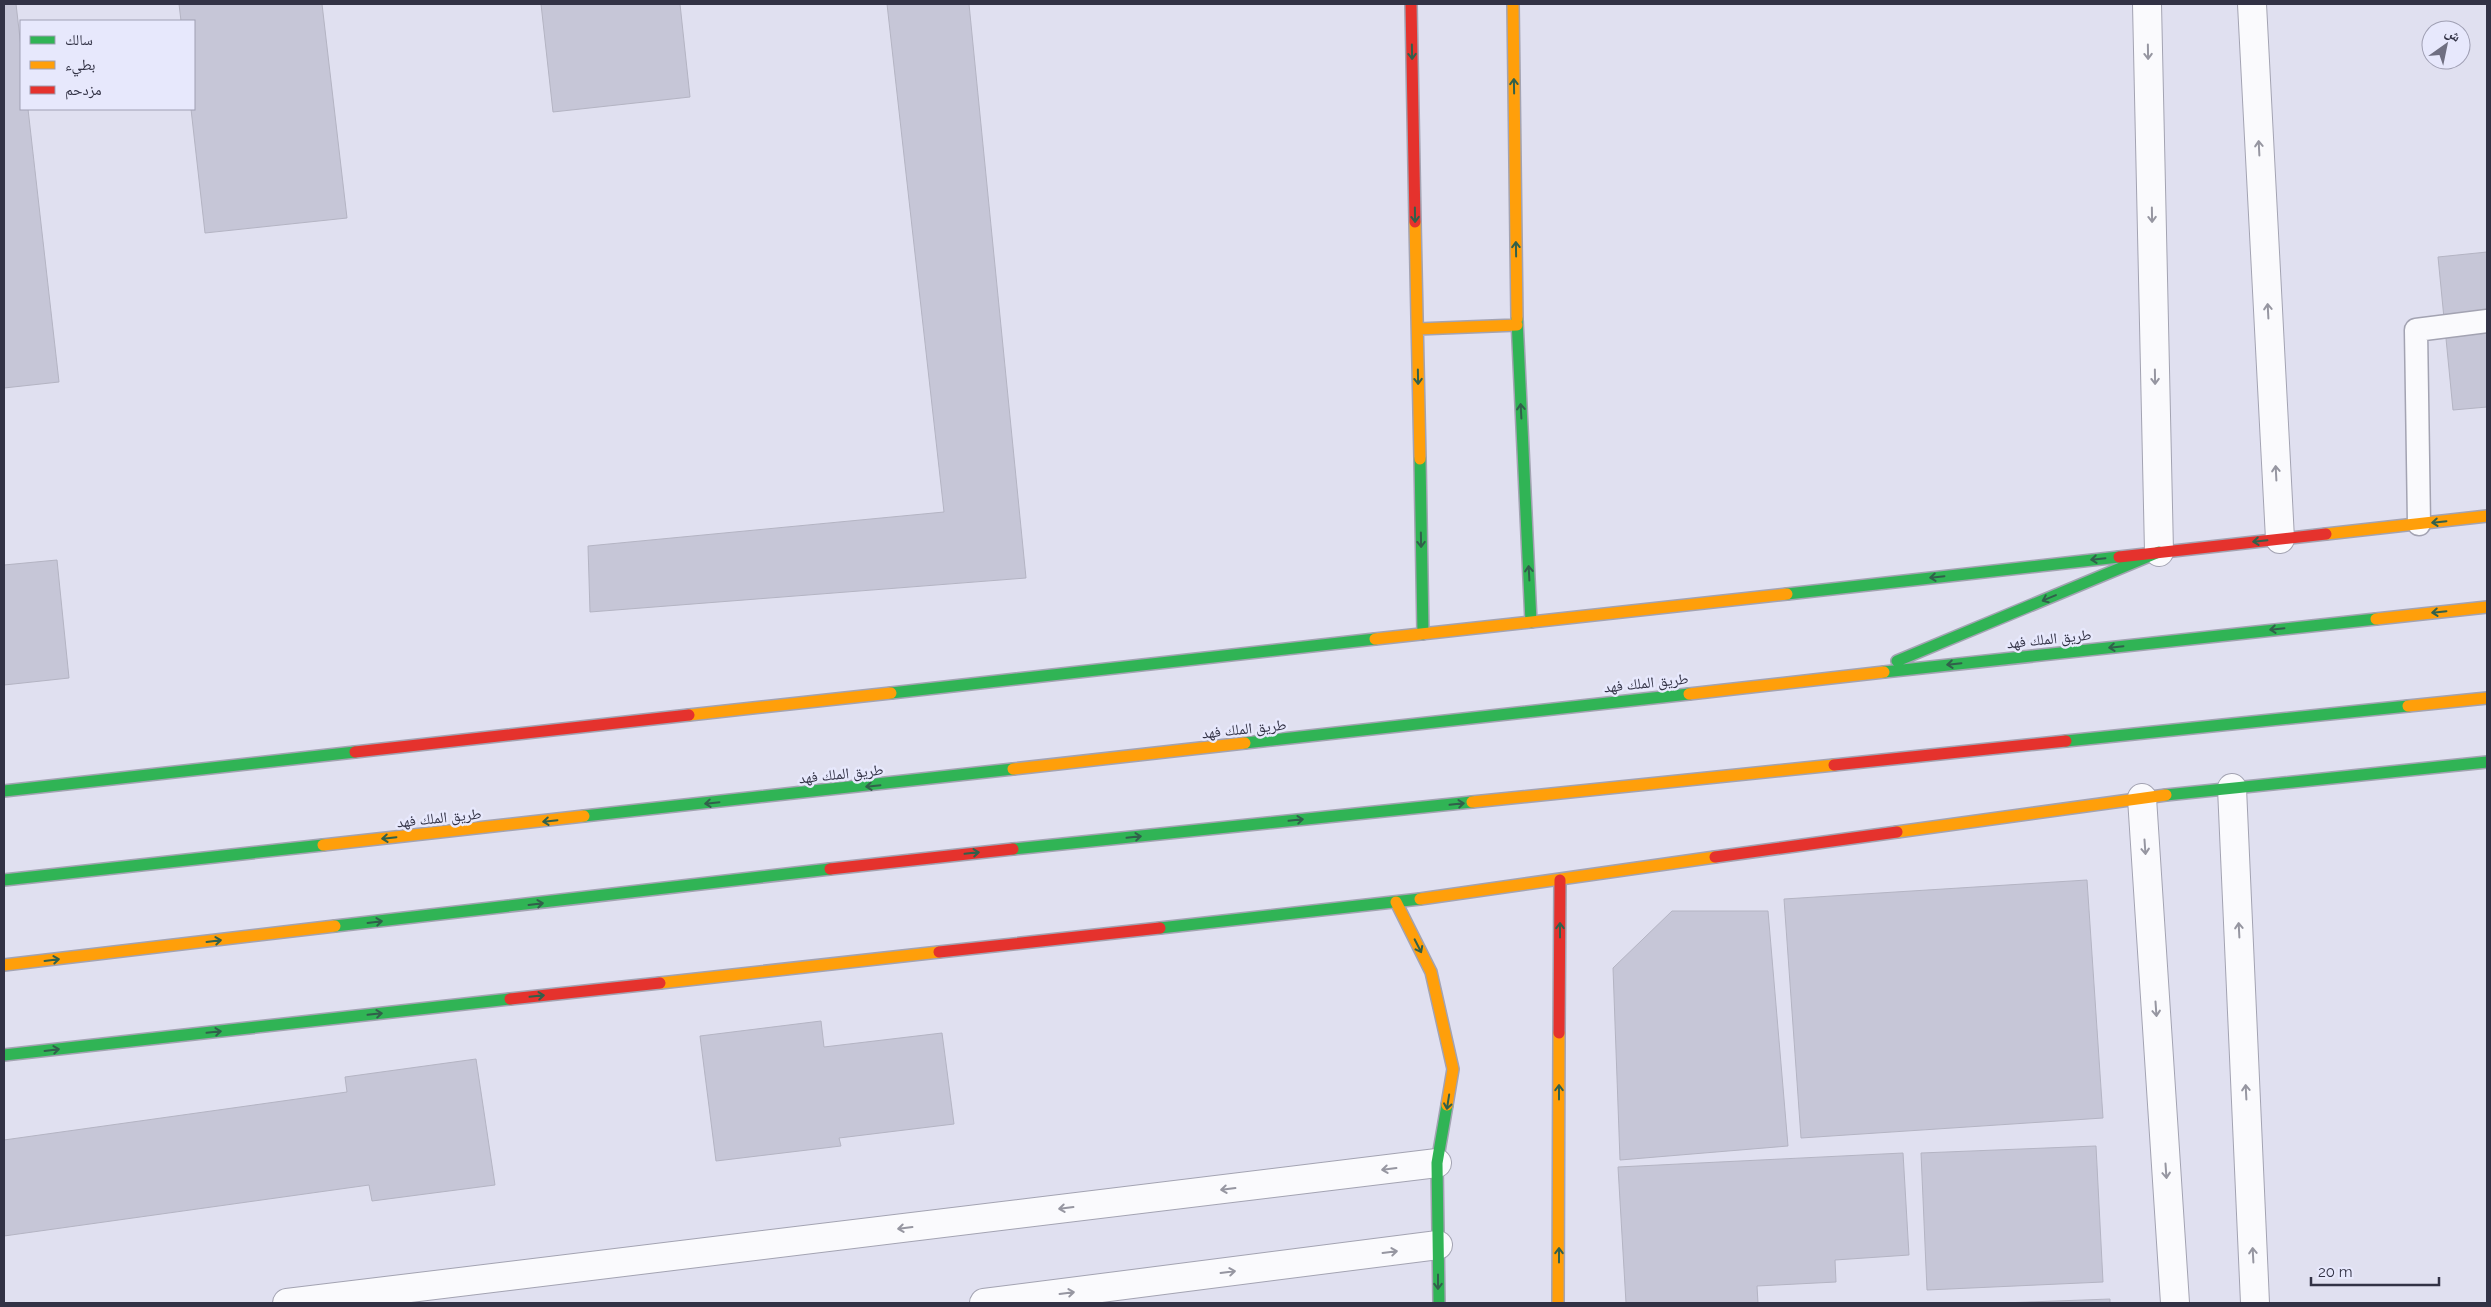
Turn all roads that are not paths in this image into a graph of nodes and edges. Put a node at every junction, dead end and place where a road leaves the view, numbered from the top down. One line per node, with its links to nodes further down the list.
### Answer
1 (1411, 4): 7 (main road, one-way to 7)
2 (1513, 4): 6 (main road, one-way to 2)
3 (2147, 4): 11 (street, one-way to 11)
4 (2252, 4): 10 (street, one-way to 4)
5 (2487, 321): 9 (lane)
6 (1517, 325): 7 (main road); 13 (main road, one-way to 6)
7 (1418, 329): 14 (main road, one-way to 14)
8 (2487, 516): 9 (main road, one-way to 9)
9 (2419, 524): 10 (main road)
10 (2280, 539): 11 (main road, one-way to 11)
11 (2159, 552): 13 (main road, one-way to 13); 15 (main road, one-way to 15)
12 (2487, 607): 15 (main road, طريق الملك فهد, one-way to 15)
13 (1532, 622): 14 (main road)
14 (1423, 634): 19 (main road)
15 (1869, 673): 21 (main road, طريق الملك فهد, one-way to 21)
16 (2487, 698): 24 (main road, one-way to 16)
17 (2487, 762): 18 (main road)
18 (2232, 788): 20 (main road); 34 (street, one-way to 18)
19 (4, 791)
20 (2142, 798): 22 (main road); 33 (street, one-way to 33)
21 (4, 880)
22 (1560, 880): 23 (main road); 32 (main road, one-way to 22)
23 (1396, 902): 25 (main road, one-way to 23); 26 (main road, one-way to 26)
24 (4, 966)
25 (4, 1055)
26 (1437, 1163): 27 (main road); 28 (street, one-way to 28)
27 (1438, 1245): 30 (street, one-way to 27); 31 (main road, one-way to 31)
28 (344, 1300): 29 (street)
29 (300, 1302)
30 (984, 1303)
31 (1439, 1303)
32 (1558, 1303)
33 (2175, 1303)
34 (2255, 1303)

